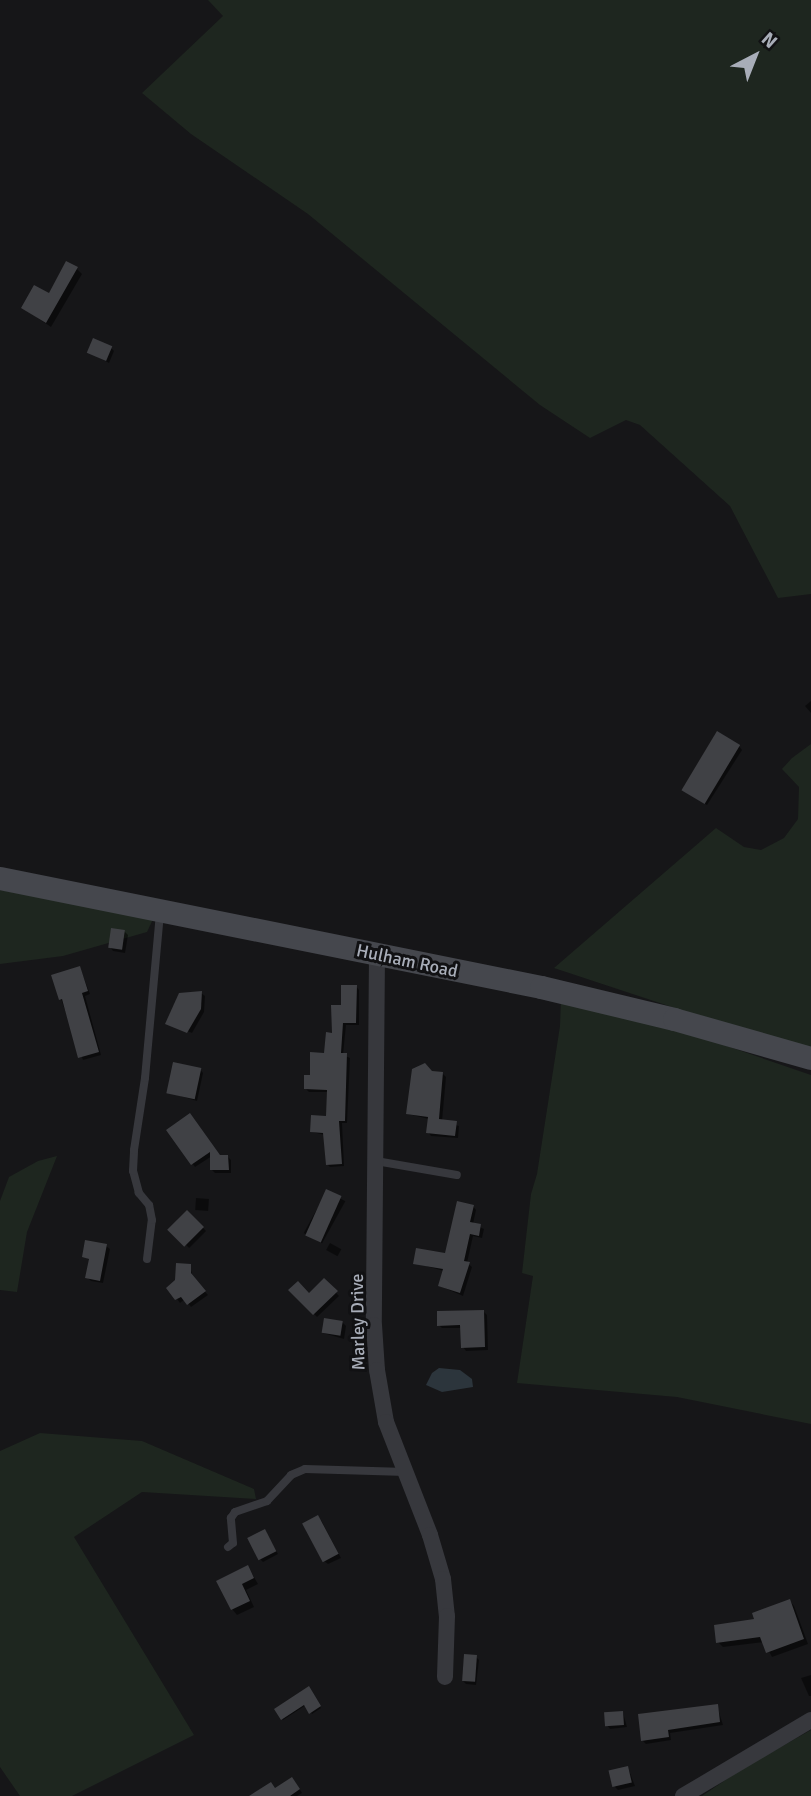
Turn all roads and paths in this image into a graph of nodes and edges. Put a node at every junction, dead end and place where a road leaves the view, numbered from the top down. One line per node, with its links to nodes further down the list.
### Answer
1 (0, 878): 2 (street, Hulham Road)
2 (160, 910): 3 (street, Hulham Road); 7 (lane)
3 (377, 955): 4 (street, Hulham Road); 5 (street, Marley Drive)
4 (811, 1058)
5 (376, 1161): 6 (lane); 8 (street, Marley Drive)
6 (457, 1175)
7 (147, 1259)
8 (406, 1472): 9 (lane); 10 (street, Marley Drive)
9 (228, 1547)
10 (445, 1677)
11 (811, 1720): 12 (street)
12 (683, 1796)

